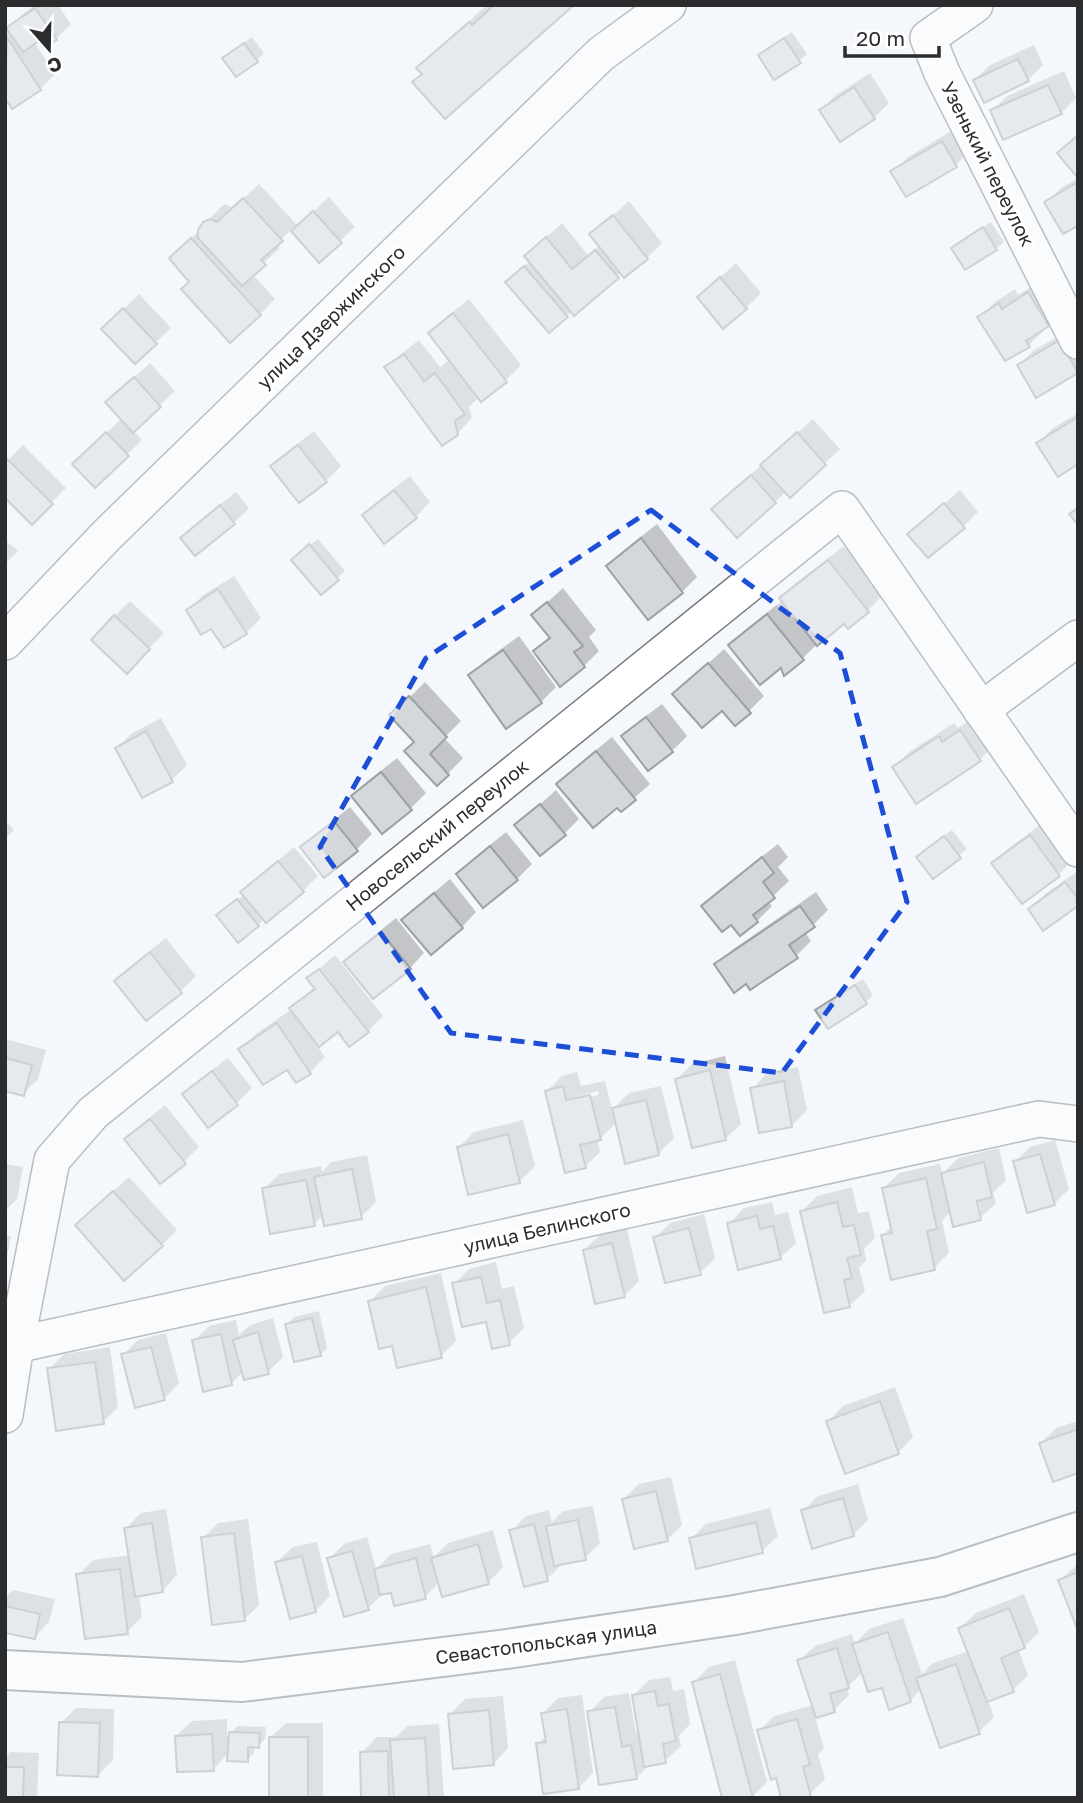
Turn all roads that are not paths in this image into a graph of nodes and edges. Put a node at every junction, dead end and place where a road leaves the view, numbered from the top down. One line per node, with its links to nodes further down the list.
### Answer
1 (667, 5): 5 (street, улица Дзержинского)
2 (975, 5): 3 (street, Узенький переулок)
3 (1078, 341)
4 (1078, 638): 6 (street)
5 (5, 642)
6 (981, 710): 7 (street, Новосельский переулок); 9 (street, Новосельский переулок)
7 (1078, 849)
8 (1078, 1124): 9 (street, улица Белинского)
9 (16, 1345): 10 (street, Новосельский переулок)
10 (5, 1415)
11 (1078, 1532): 12 (main road, Севастопольская улица)
12 (5, 1670)

